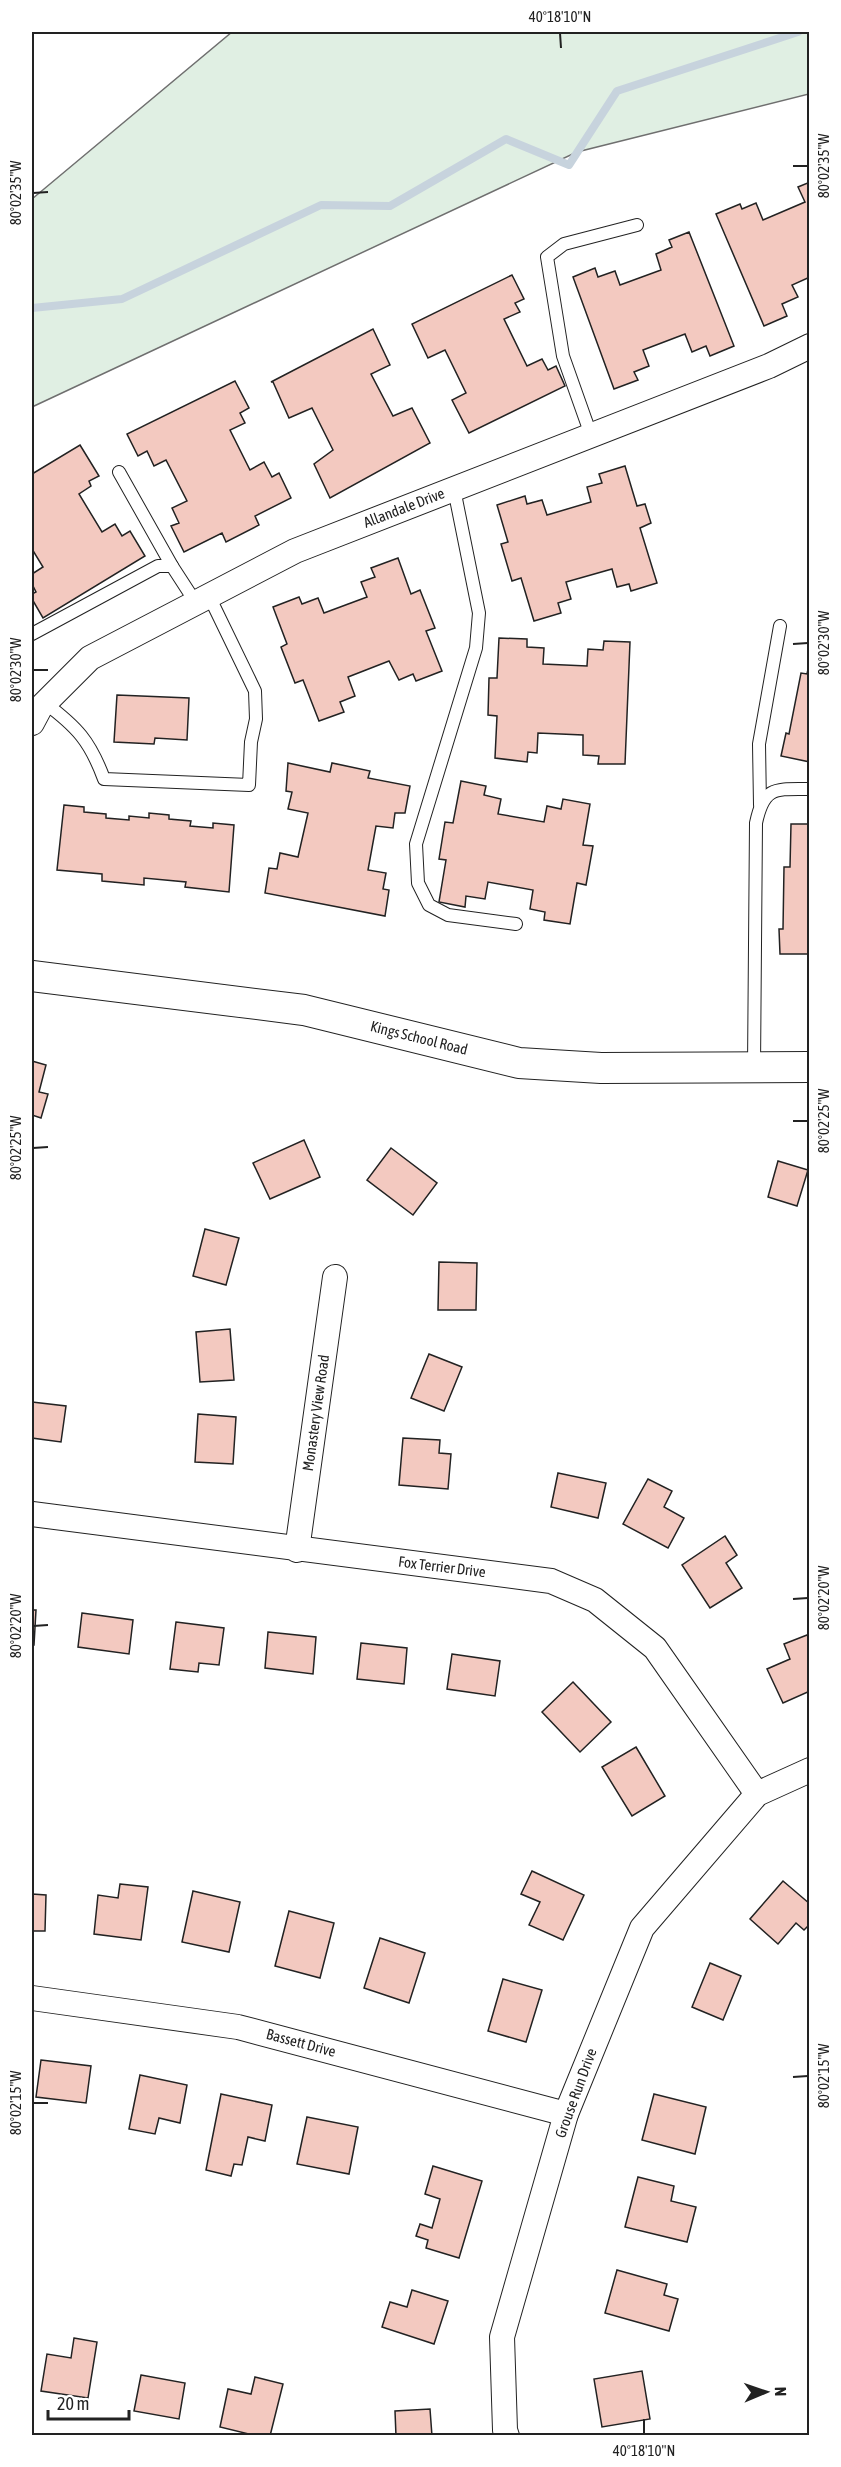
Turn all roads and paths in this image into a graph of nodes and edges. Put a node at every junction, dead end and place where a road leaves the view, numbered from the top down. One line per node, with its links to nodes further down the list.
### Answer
1 (637, 225): 3 (lane)
2 (810, 346): 3 (street, Allandale Drive)
3 (591, 435): 5 (street, Allandale Drive)
4 (119, 472): 6 (lane)
5 (454, 489): 7 (street, Allandale Drive); 14 (lane)
6 (171, 566): 7 (lane); 9 (lane)
7 (202, 599): 10 (street, Allandale Drive); 10 (lane)
8 (780, 626): 13 (lane)
9 (32, 634)
10 (45, 703): 11 (street, Allandale Drive)
11 (32, 723)
12 (810, 789): 13 (lane)
13 (760, 805): 16 (lane)
14 (516, 924)
15 (32, 976): 16 (street, Kings School Road)
16 (754, 1067): 17 (street, Kings School Road)
17 (810, 1067)
18 (335, 1277): 20 (street, Monastery View Road)
19 (32, 1514): 20 (street, Fox Terrier Drive)
20 (297, 1550): 22 (street, Fox Terrier Drive)
21 (810, 1770): 22 (street)
22 (758, 1794): 24 (street, Grouse Run Drive)
23 (32, 1998): 24 (street, Bassett Drive)
24 (566, 2115): 25 (street, Grouse Run Drive)
25 (507, 2436)

